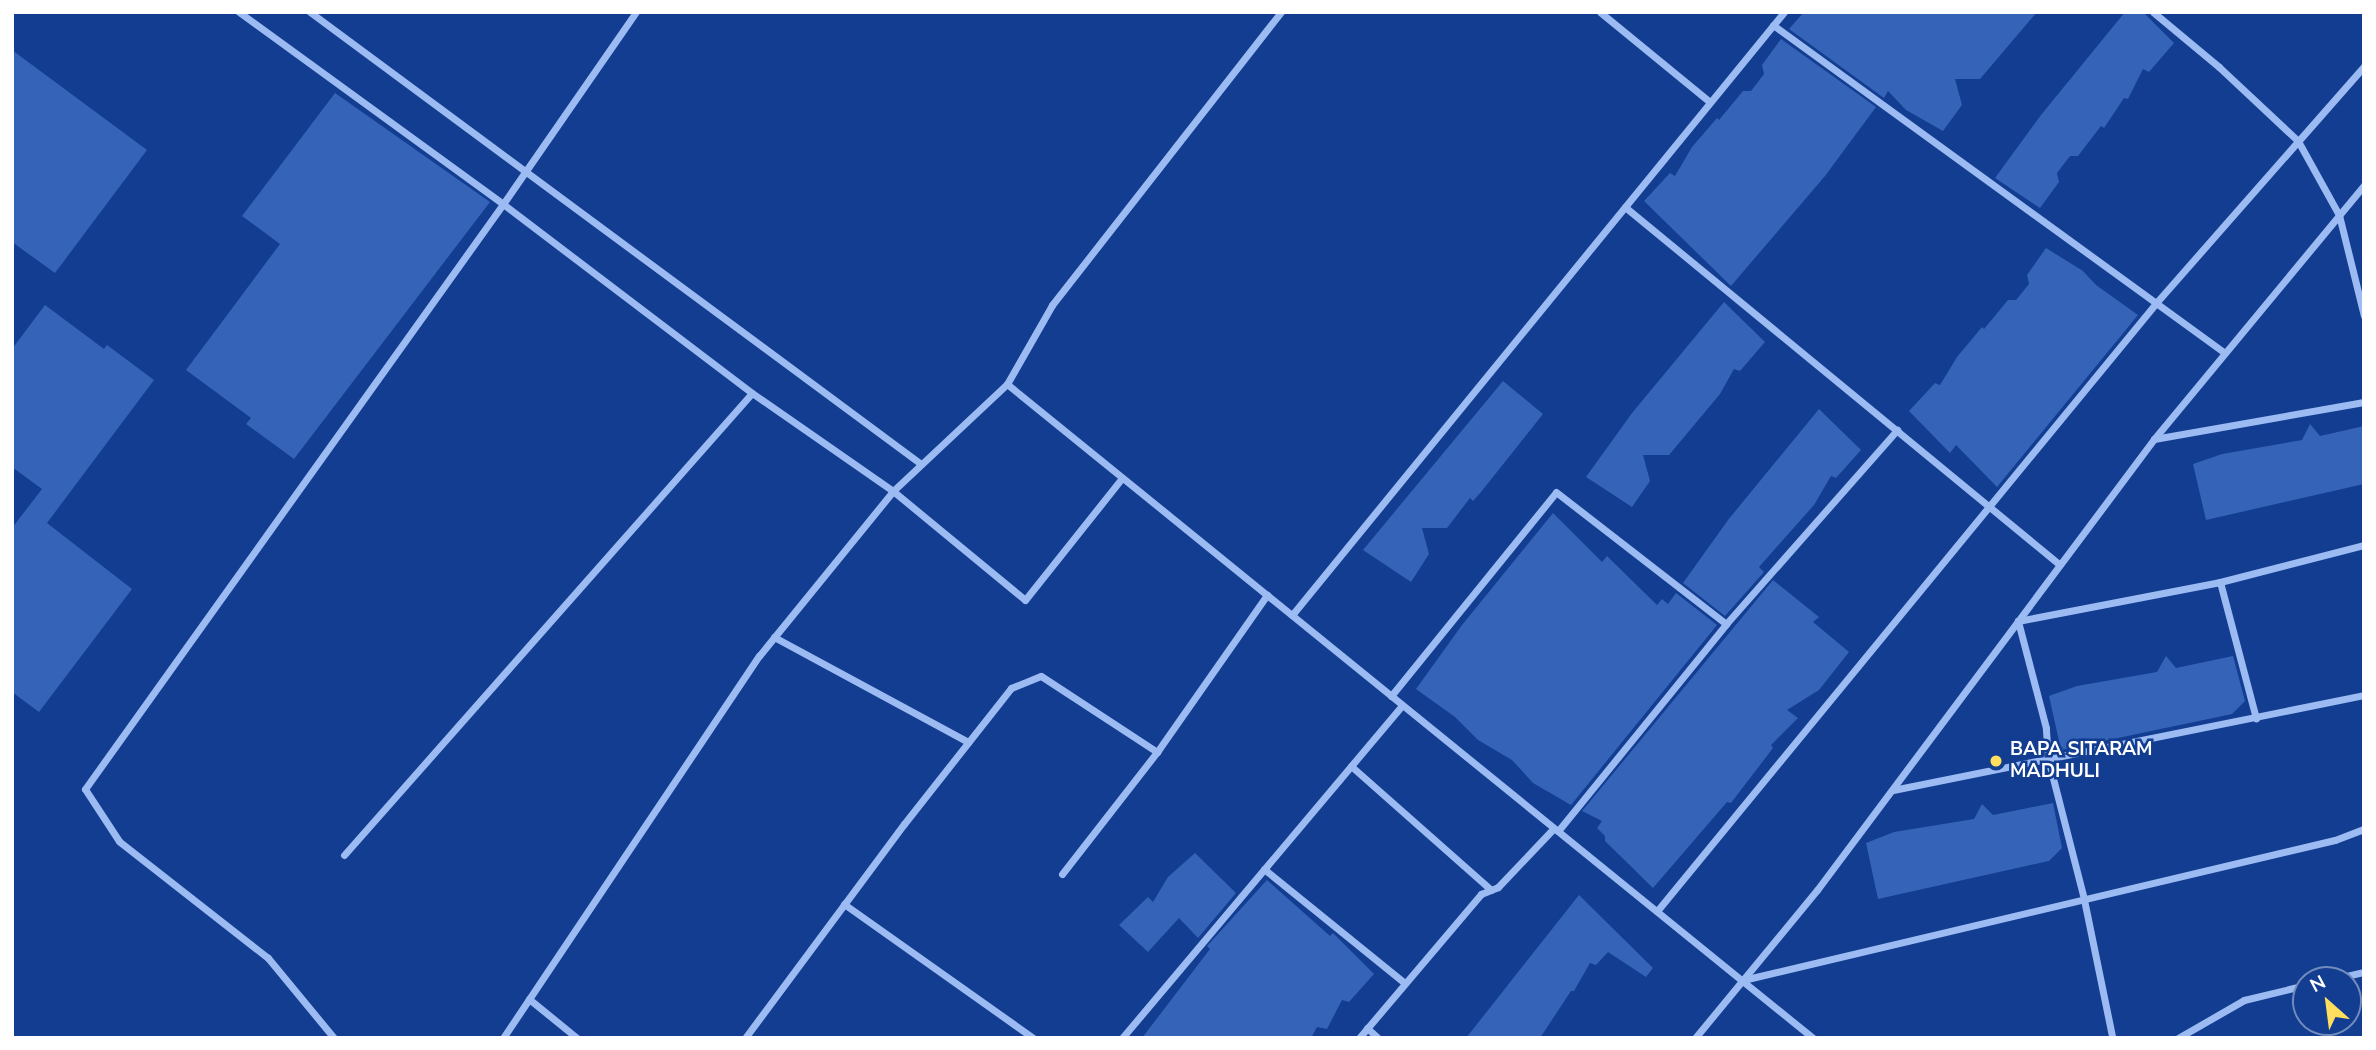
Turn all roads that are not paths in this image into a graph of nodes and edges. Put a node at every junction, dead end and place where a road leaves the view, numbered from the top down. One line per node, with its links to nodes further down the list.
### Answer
1 (239, 12): 14 (street)
2 (310, 12): 12 (street)
3 (636, 12): 12 (street)
4 (1281, 12): 20 (street)
5 (1600, 12): 10 (street)
6 (1784, 12): 8 (street)
7 (2153, 12): 11 (street)
8 (1773, 25): 10 (street); 17 (street)
9 (2364, 66): 11 (street)
10 (1710, 103): 15 (street)
11 (2298, 141): 16 (street); 17 (street)
12 (526, 171): 14 (street); 25 (street)
13 (2364, 185): 16 (street)
14 (503, 204): 21 (street); 61 (street)
15 (1625, 207): 23 (street); 33 (street)
16 (2339, 215): 18 (street); 19 (street)
17 (2156, 303): 19 (street); 28 (street)
18 (2364, 316)
19 (2225, 353): 24 (street)
20 (1007, 384): 25 (street); 26 (street)
21 (752, 393): 27 (street); 48 (street)
22 (2364, 401): 24 (street)
23 (1897, 430): 28 (street); 35 (street)
24 (2154, 439): 30 (street)
25 (922, 464): 27 (street)
26 (1122, 478): 27 (street); 32 (street)
27 (893, 491): 36 (street)
28 (1989, 506): 30 (street); 54 (street)
29 (2364, 545): 31 (street)
30 (2060, 565): 34 (street)
31 (2220, 582): 34 (street); 40 (street)
32 (1267, 595): 33 (street); 42 (street)
33 (1292, 615): 38 (street)
34 (2018, 621): 43 (street); 45 (street)
35 (1726, 624): 38 (street); 47 (street)
36 (774, 637): 41 (street); 58 (street)
37 (2364, 695): 40 (street)
38 (1391, 696): 39 (street)
39 (1402, 705): 44 (street); 47 (street)
40 (2256, 718): 43 (street)
41 (968, 742): 42 (street); 53 (street)
42 (1157, 752): 50 (street)
43 (2048, 759): 45 (street); 52 (street)
44 (1351, 766): 49 (street); 51 (street)
45 (1892, 790): 55 (street)
46 (2364, 829): 52 (street)
47 (1556, 830): 51 (street); 54 (street)
48 (345, 855)
49 (1264, 869): 56 (street); 66 (street)
50 (1062, 874)
51 (1491, 890): 56 (street)
52 (2084, 899): 55 (street); 60 (street)
53 (844, 904): 64 (street); 65 (street)
54 (1657, 911): 55 (street)
55 (1743, 980): 69 (street); 70 (street)
56 (1405, 983): 59 (street)
57 (2292, 988): 72 (street)
58 (529, 999): 62 (street); 63 (street)
59 (1367, 1028): 67 (street); 68 (street)
60 (2111, 1037): 71 (street)
61 (334, 1038)
62 (503, 1038)
63 (577, 1038)
64 (745, 1038)
65 (1033, 1038)
66 (1122, 1038)
67 (1359, 1038)
68 (1378, 1038)
69 (1695, 1038)
70 (1813, 1038)
71 (2124, 1038)
72 (2178, 1038)

